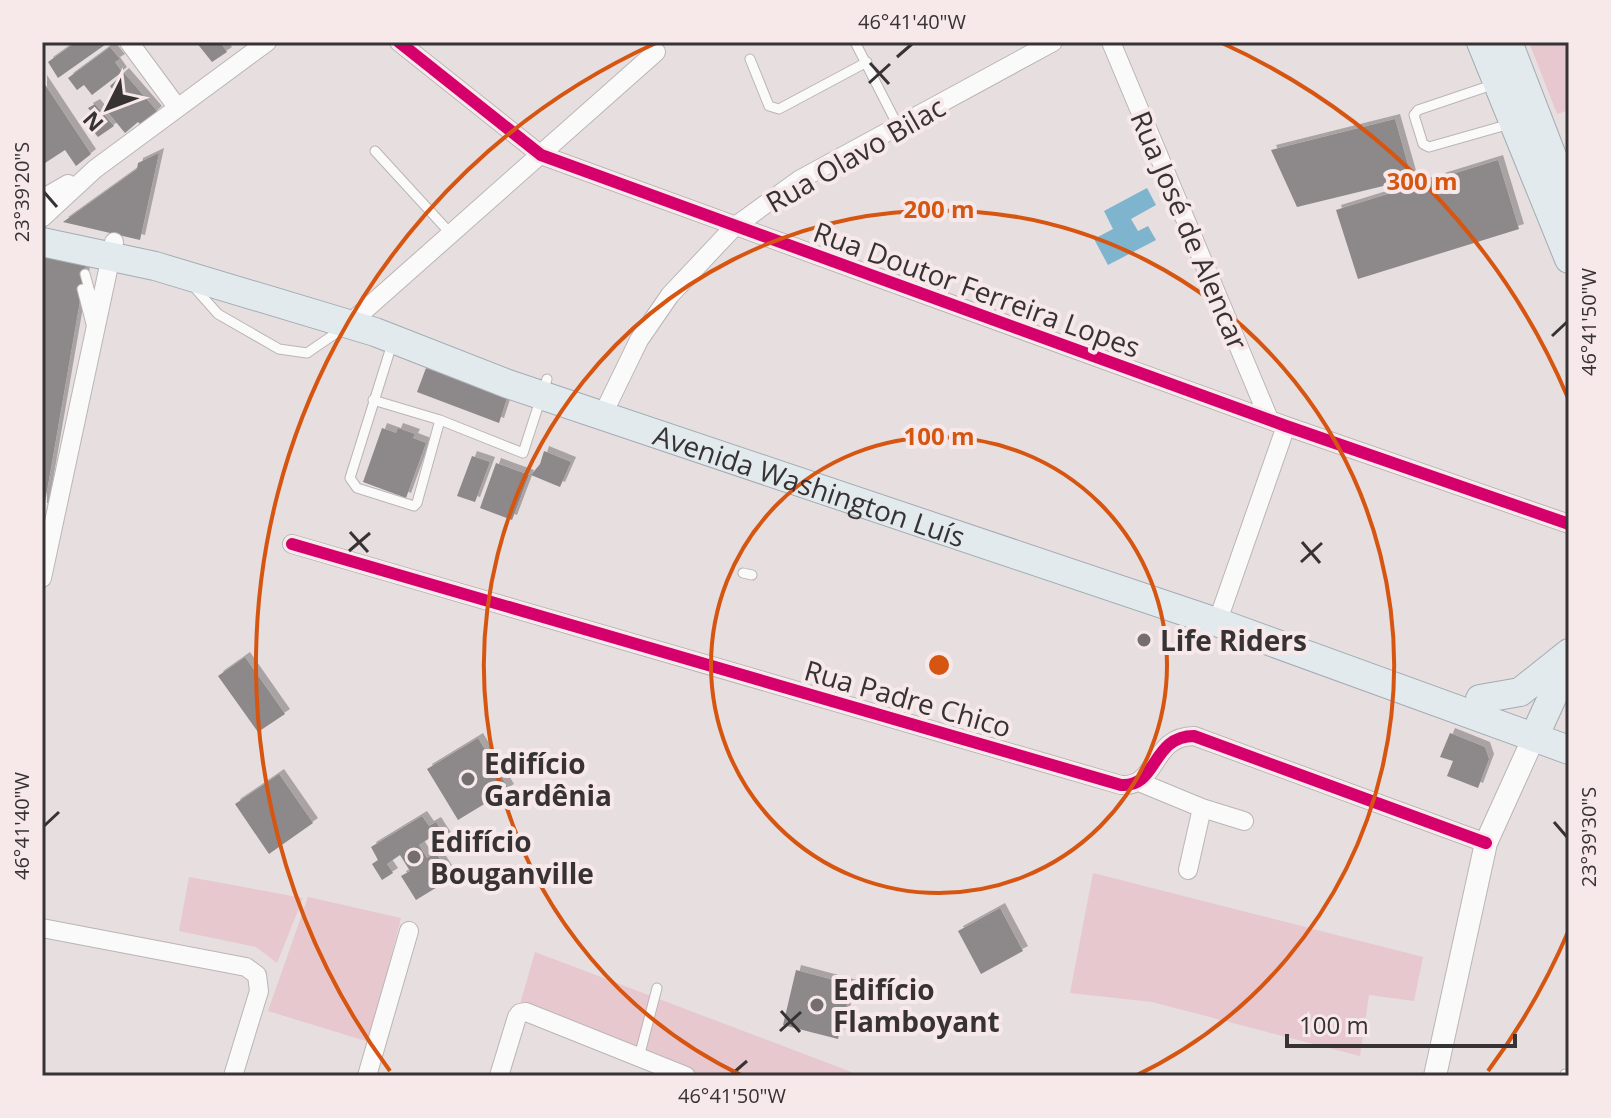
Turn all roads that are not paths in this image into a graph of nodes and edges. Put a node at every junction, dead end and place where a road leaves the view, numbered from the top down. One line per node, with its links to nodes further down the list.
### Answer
1 (129, 42): 13 (street)
2 (267, 42): 13 (street)
3 (399, 42): 17 (street, Rua Doutor Ferreira Lopes)
4 (855, 42): 11 (lane)
5 (1053, 42): 15 (street, Rua Olavo Bilac)
6 (1111, 42): 39 (street, Rua José de Alencar)
7 (1481, 42): 12 (main road)
8 (1508, 42): 20 (main road)
9 (656, 52): 17 (street)
10 (750, 59): 11 (lane)
11 (867, 62): 15 (lane)
12 (1498, 83): 14 (main road); 14 (lane)
13 (177, 107): 18 (street)
14 (1514, 123): 26 (main road)
15 (898, 126): 23 (street, Rua Olavo Bilac)
16 (375, 151): 24 (lane)
17 (541, 155): 23 (street, Rua Doutor Ferreira Lopes); 24 (street)
18 (95, 169): 19 (street); 21 (street)
19 (42, 199)
20 (1569, 200)
21 (42, 218)
22 (42, 225): 27 (main road, Avenida Washington Luís)
23 (734, 227): 37 (street, Rua Olavo Bilac); 39 (street, Rua Doutor Ferreira Lopes)
24 (451, 234): 32 (street)
25 (42, 242): 28 (main road, Avenida Washington Luís)
26 (1567, 243)
27 (113, 249): 28 (main road, Avenida Washington Luís); 29 (main road, Avenida Washington Luís); 31 (street); 32 (main road, Avenida Washington Luís)
28 (82, 262): 31 (street); 33 (lane)
29 (184, 275): 32 (main road, Avenida Washington Luís); 32 (lane)
30 (82, 289): 33 (lane)
31 (104, 290): 33 (street)
32 (355, 319): 34 (main road, Avenida Washington Luís)
33 (96, 330): 42 (street)
34 (396, 332): 35 (main road, Avenida Washington Luís); 36 (lane)
35 (545, 387): 37 (main road, Avenida Washington Luís); 38 (lane)
36 (373, 400): 38 (lane); 38 (lane)
37 (606, 407): 43 (main road, Avenida Washington Luís)
38 (440, 420)
39 (1278, 422): 40 (street, Rua Doutor Ferreira Lopes); 43 (street)
40 (1569, 524)
41 (292, 544): 50 (street, Rua Padre Chico)
42 (42, 578)
43 (1220, 615): 46 (main road, Avenida Washington Luís); 47 (main road, Avenida Washington Luís)
44 (1569, 653): 46 (main road)
45 (1569, 661): 47 (main road)
46 (1480, 699): 47 (main road, Avenida Washington Luís)
47 (1537, 729): 48 (main road, Avenida Washington Luís); 49 (main road, Avenida Washington Luís); 53 (street)
48 (1569, 729)
49 (1569, 750)
50 (1139, 782): 51 (street, Rua Padre Chico); 53 (street)
51 (1202, 808): 52 (street, Rua Padre Chico); 54 (street)
52 (1244, 821)
53 (1486, 843): 64 (street)
54 (1188, 870)
55 (42, 928): 59 (street)
56 (409, 931): 60 (street)
57 (657, 988): 58 (lane)
58 (639, 1057): 61 (street); 62 (street); 63 (street)
59 (233, 1076)
60 (367, 1076)
61 (499, 1076)
62 (632, 1076)
63 (686, 1076)
64 (1435, 1076)

